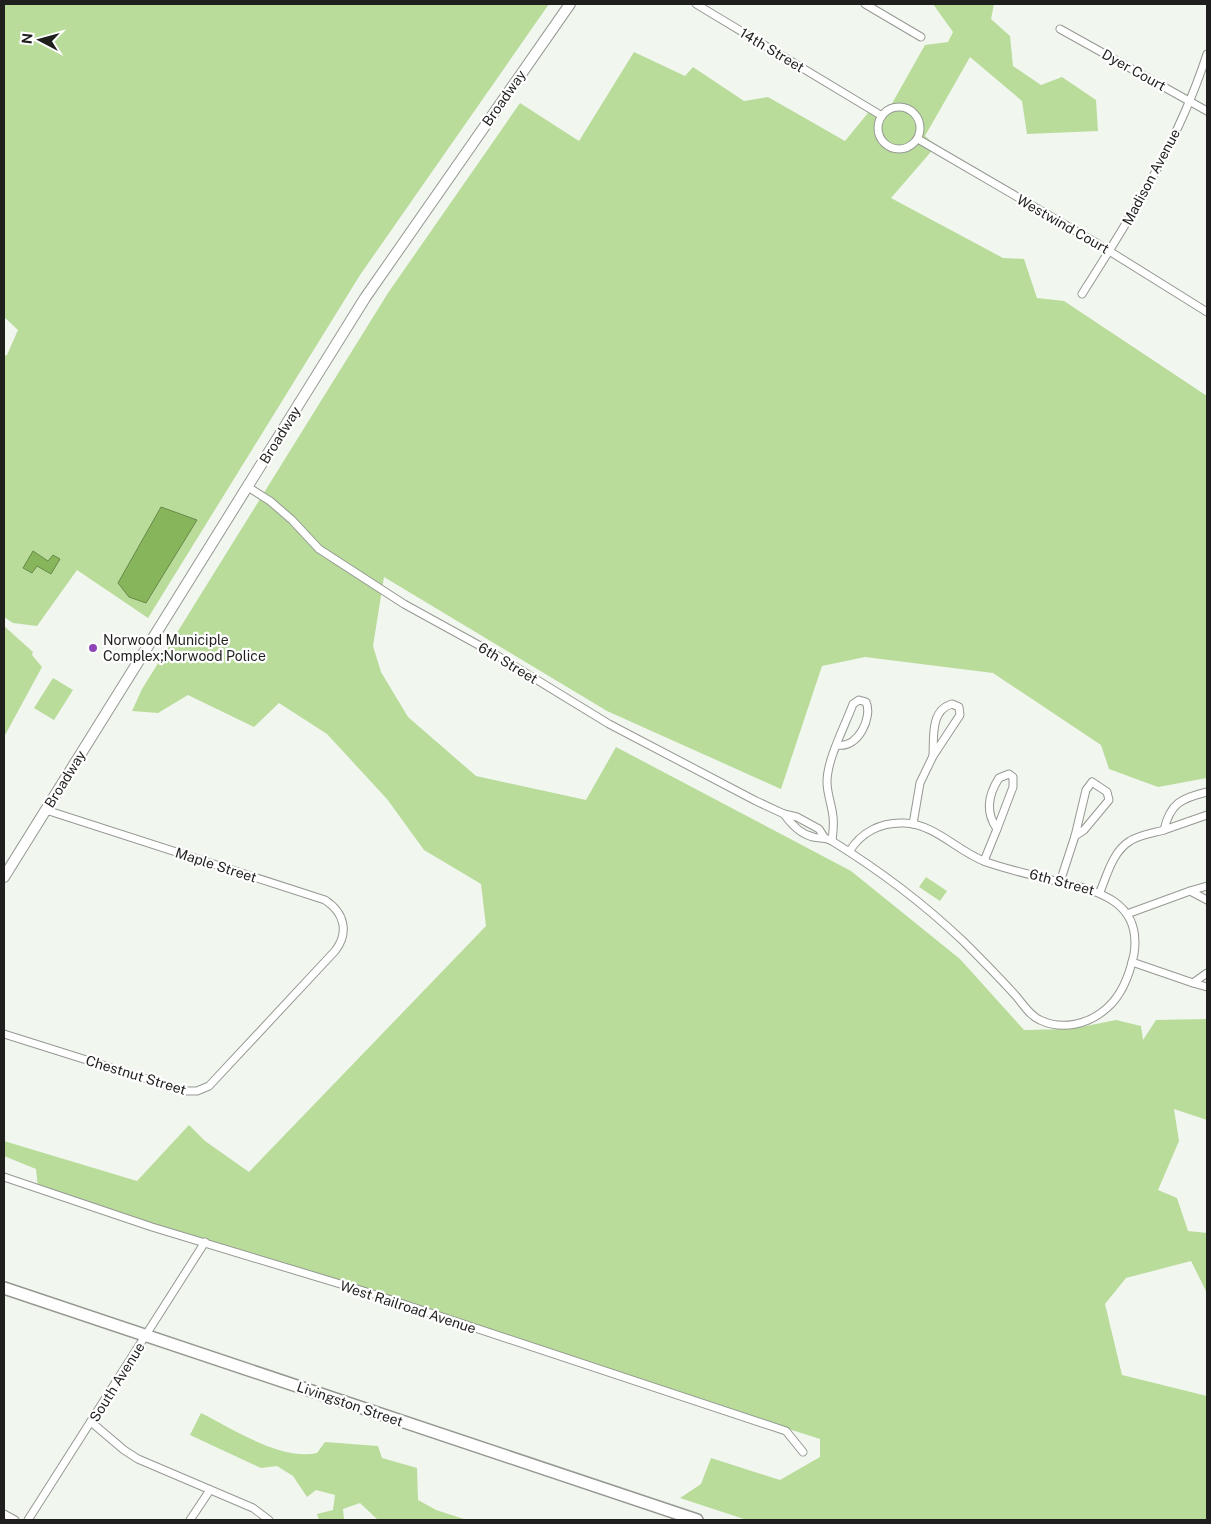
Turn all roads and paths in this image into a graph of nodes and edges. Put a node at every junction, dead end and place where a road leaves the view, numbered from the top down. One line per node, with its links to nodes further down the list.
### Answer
1 (570, 4): 14 (street, Broadway)
2 (696, 4): 9 (street, 14th Street)
3 (865, 4): 5 (street)
4 (1060, 29): 7 (street, Dyer Court)
5 (921, 37)
6 (1207, 54): 7 (street, Madison Avenue)
7 (1190, 101): 8 (street, Dyer Court); 11 (street, Madison Avenue)
8 (1207, 110)
9 (882, 116): 10 (street); 10 (street)
10 (918, 139): 11 (street, Westwind Court)
11 (1110, 251): 12 (street, Madison Avenue); 13 (street, Westwind Court)
12 (1082, 294)
13 (1207, 312)
14 (248, 487): 18 (street, Broadway); 24 (street, 6th Street)
15 (838, 745): 15 (street); 24 (street)
16 (934, 756): 16 (street); 20 (street)
17 (1207, 792): 22 (street)
18 (46, 810): 27 (street, Broadway); 34 (street, Maple Street)
19 (1207, 814): 22 (street)
20 (913, 824): 25 (street, 6th Street); 26 (street, 6th Street)
21 (997, 829): 21 (street); 26 (street)
22 (1164, 830): 31 (street)
23 (1075, 836): 23 (street); 28 (street)
24 (832, 841): 25 (street, 6th Street)
25 (849, 852): 35 (street, 6th Street)
26 (984, 861): 28 (street, 6th Street)
27 (4, 877)
28 (1060, 882): 31 (street, 6th Street)
29 (1207, 886): 30 (street)
30 (1190, 891): 32 (street); 33 (street)
31 (1100, 892): 33 (street, 6th Street)
32 (1207, 900)
33 (1127, 914): 35 (street, 6th Street)
34 (333, 954): 39 (street, Chestnut Street)
35 (1132, 962): 37 (street)
36 (1207, 973): 37 (street)
37 (1193, 983): 38 (street)
38 (1207, 987)
39 (4, 1034)
40 (4, 1177): 41 (street, West Railroad Avenue)
41 (205, 1242): 43 (street, South Avenue); 45 (street, West Railroad Avenue)
42 (4, 1288): 43 (main road, Livingston Street)
43 (146, 1335): 44 (street, South Avenue); 52 (main road, Livingston Street)
44 (91, 1422): 46 (street); 49 (street, South Avenue)
45 (803, 1452)
46 (210, 1490): 50 (street); 51 (street)
47 (4, 1514): 48 (street)
48 (15, 1520)
49 (28, 1520)
50 (190, 1520)
51 (269, 1520)
52 (697, 1520)

